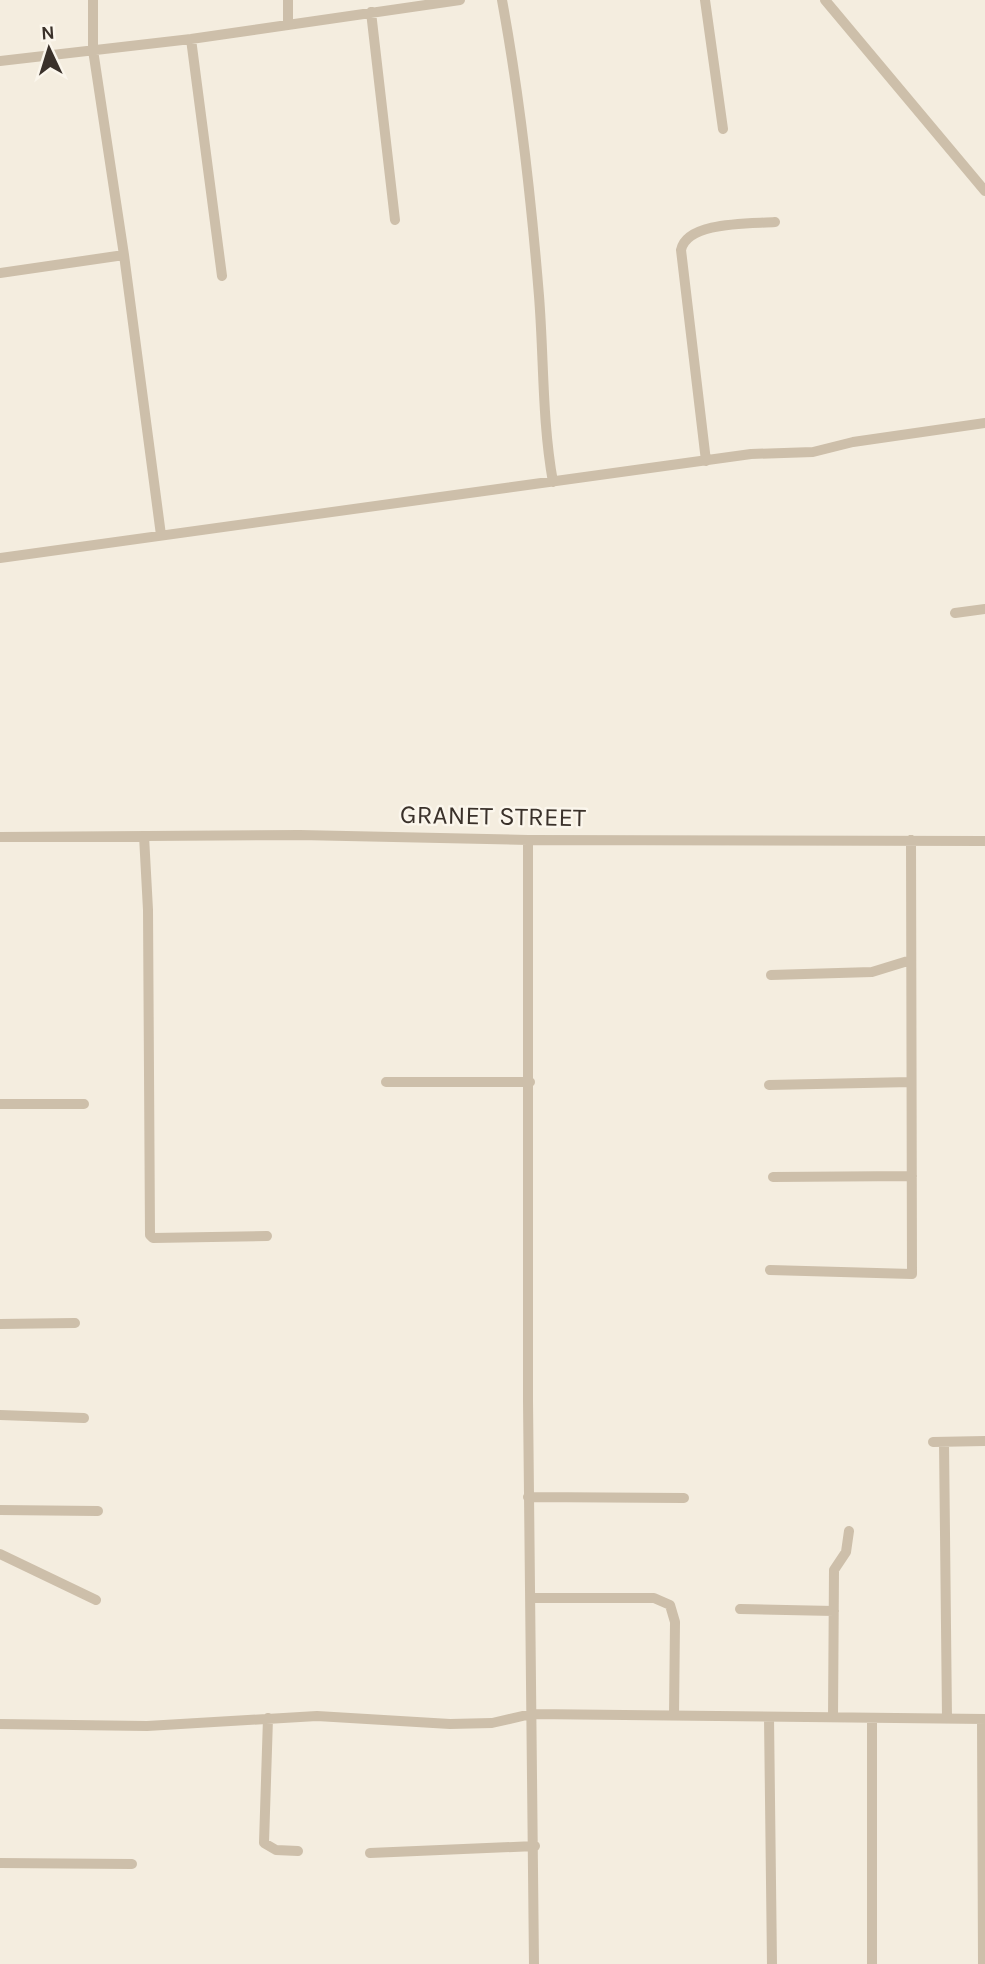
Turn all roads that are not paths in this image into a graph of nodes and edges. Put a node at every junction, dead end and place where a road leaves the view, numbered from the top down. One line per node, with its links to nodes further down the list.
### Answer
1 (93, 0): 10 (street)
2 (288, 0): 8 (street)
3 (460, 0): 7 (street)
4 (502, 0): 21 (street)
5 (705, 0): 12 (street)
6 (825, 0): 13 (street)
7 (371, 12): 8 (street); 14 (street)
8 (288, 25): 9 (street)
9 (191, 38): 10 (street); 18 (street)
10 (93, 50): 11 (street); 16 (street)
11 (0, 61)
12 (723, 130)
13 (985, 191)
14 (395, 220)
15 (775, 222): 20 (street)
16 (124, 255): 17 (street); 22 (street)
17 (0, 273)
18 (222, 276)
19 (985, 423): 20 (street)
20 (706, 461): 21 (street)
21 (553, 482): 22 (street)
22 (161, 536): 23 (street)
23 (0, 558)
24 (985, 609): 25 (street)
25 (955, 613)
26 (144, 836): 27 (street, GRANET STREET); 28 (street, GRANET STREET); 41 (street)
27 (0, 837)
28 (528, 840): 29 (street, GRANET STREET); 34 (street)
29 (911, 840): 30 (street, GRANET STREET); 31 (street)
30 (985, 841)
31 (911, 960): 32 (street); 35 (street)
32 (771, 975)
33 (386, 1082): 34 (street)
34 (530, 1082): 48 (street)
35 (911, 1082): 36 (street); 39 (street)
36 (769, 1084)
37 (0, 1104): 38 (street)
38 (84, 1104)
39 (912, 1176): 40 (street); 42 (street)
40 (773, 1177)
41 (267, 1236)
42 (770, 1270)
43 (75, 1323): 44 (street)
44 (0, 1324)
45 (0, 1415): 46 (street)
46 (84, 1418)
47 (985, 1441): 64 (street)
48 (528, 1497): 49 (street); 54 (street)
49 (684, 1497)
50 (0, 1510): 51 (street)
51 (98, 1511)
52 (849, 1531): 57 (street)
53 (0, 1554): 55 (street)
54 (530, 1598): 58 (street); 59 (street)
55 (96, 1600)
56 (740, 1609): 57 (street)
57 (834, 1611): 61 (street)
58 (531, 1714): 59 (street); 62 (street); 67 (street)
59 (674, 1716): 60 (street)
60 (769, 1717): 61 (street); 73 (street)
61 (833, 1717): 63 (street)
62 (268, 1718): 66 (street); 68 (street)
63 (872, 1718): 64 (street); 74 (street)
64 (947, 1718): 65 (street)
65 (983, 1719): 75 (street)
66 (0, 1724)
67 (535, 1846): 69 (street); 72 (street)
68 (298, 1851)
69 (370, 1853)
70 (0, 1863): 71 (street)
71 (132, 1864)
72 (534, 1964)
73 (772, 1964)
74 (873, 1964)
75 (983, 1964)

